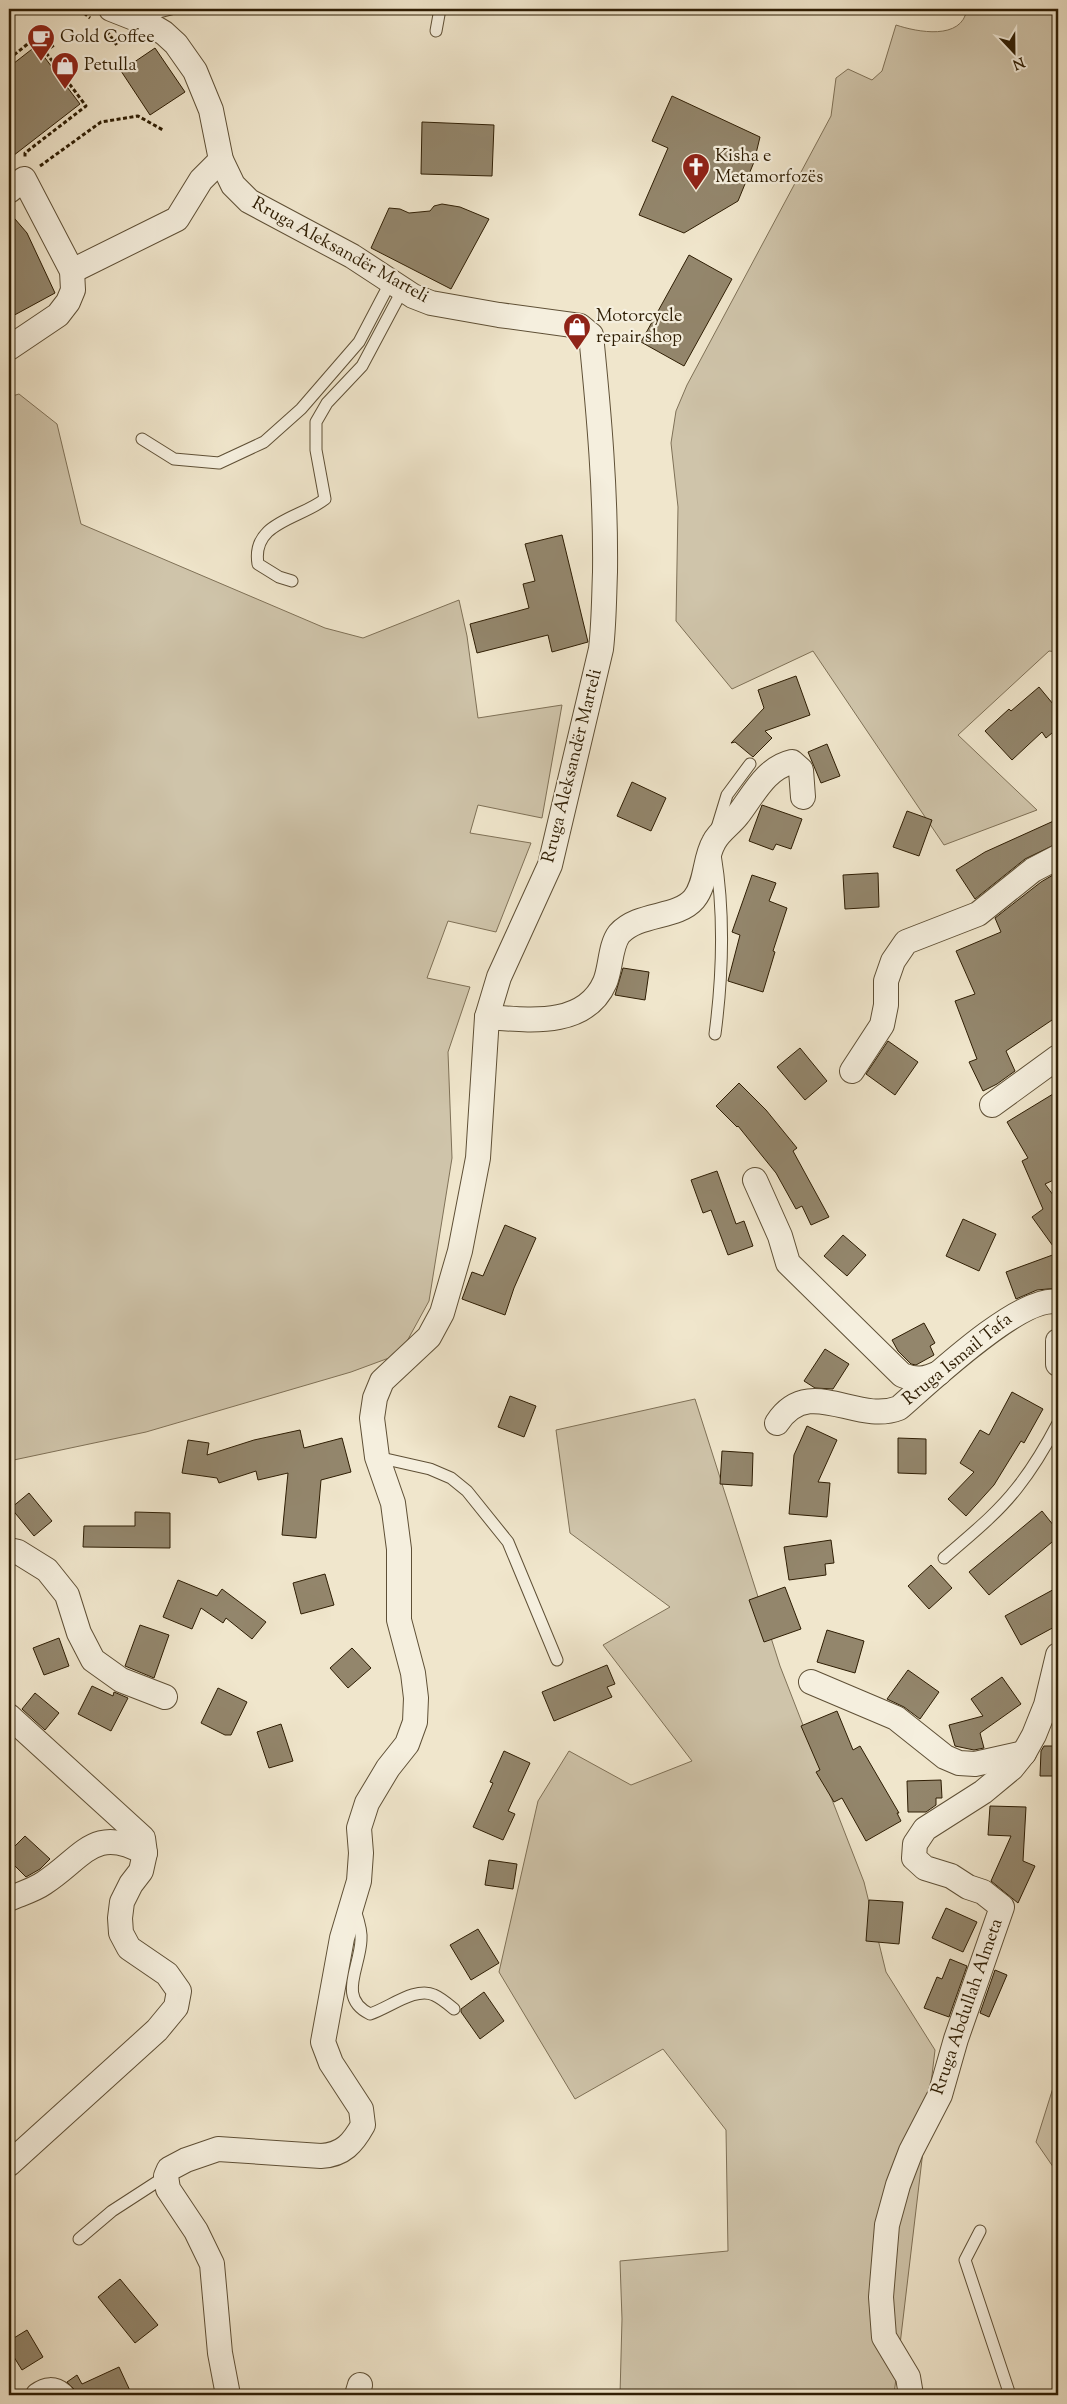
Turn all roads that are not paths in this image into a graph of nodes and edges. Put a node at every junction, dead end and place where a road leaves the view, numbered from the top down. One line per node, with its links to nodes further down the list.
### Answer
1 (172, 9): 3 (lane)
2 (440, 9): 5 (lane)
3 (134, 18): 4 (street, Rruga Aleksandër Marteli); 6 (street, Rruga Aleksandër Marteli)
4 (110, 20)
5 (436, 31)
6 (221, 160): 8 (street); 9 (street, Rruga Aleksandër Marteli)
7 (16, 185): 8 (street)
8 (72, 271): 10 (street)
9 (397, 285): 11 (lane); 12 (lane); 17 (street, Rruga Aleksandër Marteli)
10 (9, 348)
11 (142, 439)
12 (292, 581)
13 (750, 764): 15 (lane)
14 (803, 797): 15 (street)
15 (713, 842): 17 (street); 18 (lane)
16 (1058, 857): 20 (street)
17 (487, 1017): 29 (street, Rruga Aleksandër Marteli)
18 (715, 1034)
19 (1058, 1057): 21 (street)
20 (852, 1071)
21 (992, 1105)
22 (755, 1180): 26 (street)
23 (1058, 1302): 26 (street, Rruga Ismail Tafa)
24 (1058, 1341): 25 (street)
25 (1058, 1364)
26 (939, 1373): 27 (street, Rruga Ismail Tafa)
27 (777, 1423)
28 (1058, 1423): 31 (lane)
29 (377, 1456): 33 (lane); 40 (street, Rruga Aleksandër Marteli)
30 (9, 1550): 35 (street)
31 (944, 1558)
32 (1058, 1656): 37 (street, Rruga Abdullah Almeta)
33 (557, 1660)
34 (811, 1682): 37 (street)
35 (165, 1698)
36 (9, 1716): 38 (street)
37 (1024, 1753): 49 (street, Rruga Abdullah Almeta)
38 (145, 1853): 39 (street); 42 (street)
39 (9, 1899)
40 (353, 1903): 41 (lane); 43 (street, Rruga Aleksandër Marteli)
41 (454, 2009)
42 (9, 2164)
43 (166, 2176): 45 (lane); 48 (street)
44 (980, 2231): 50 (lane)
45 (79, 2239)
46 (38, 2395): 47 (street)
47 (62, 2395)
48 (228, 2395)
49 (911, 2395)
50 (1010, 2395)

